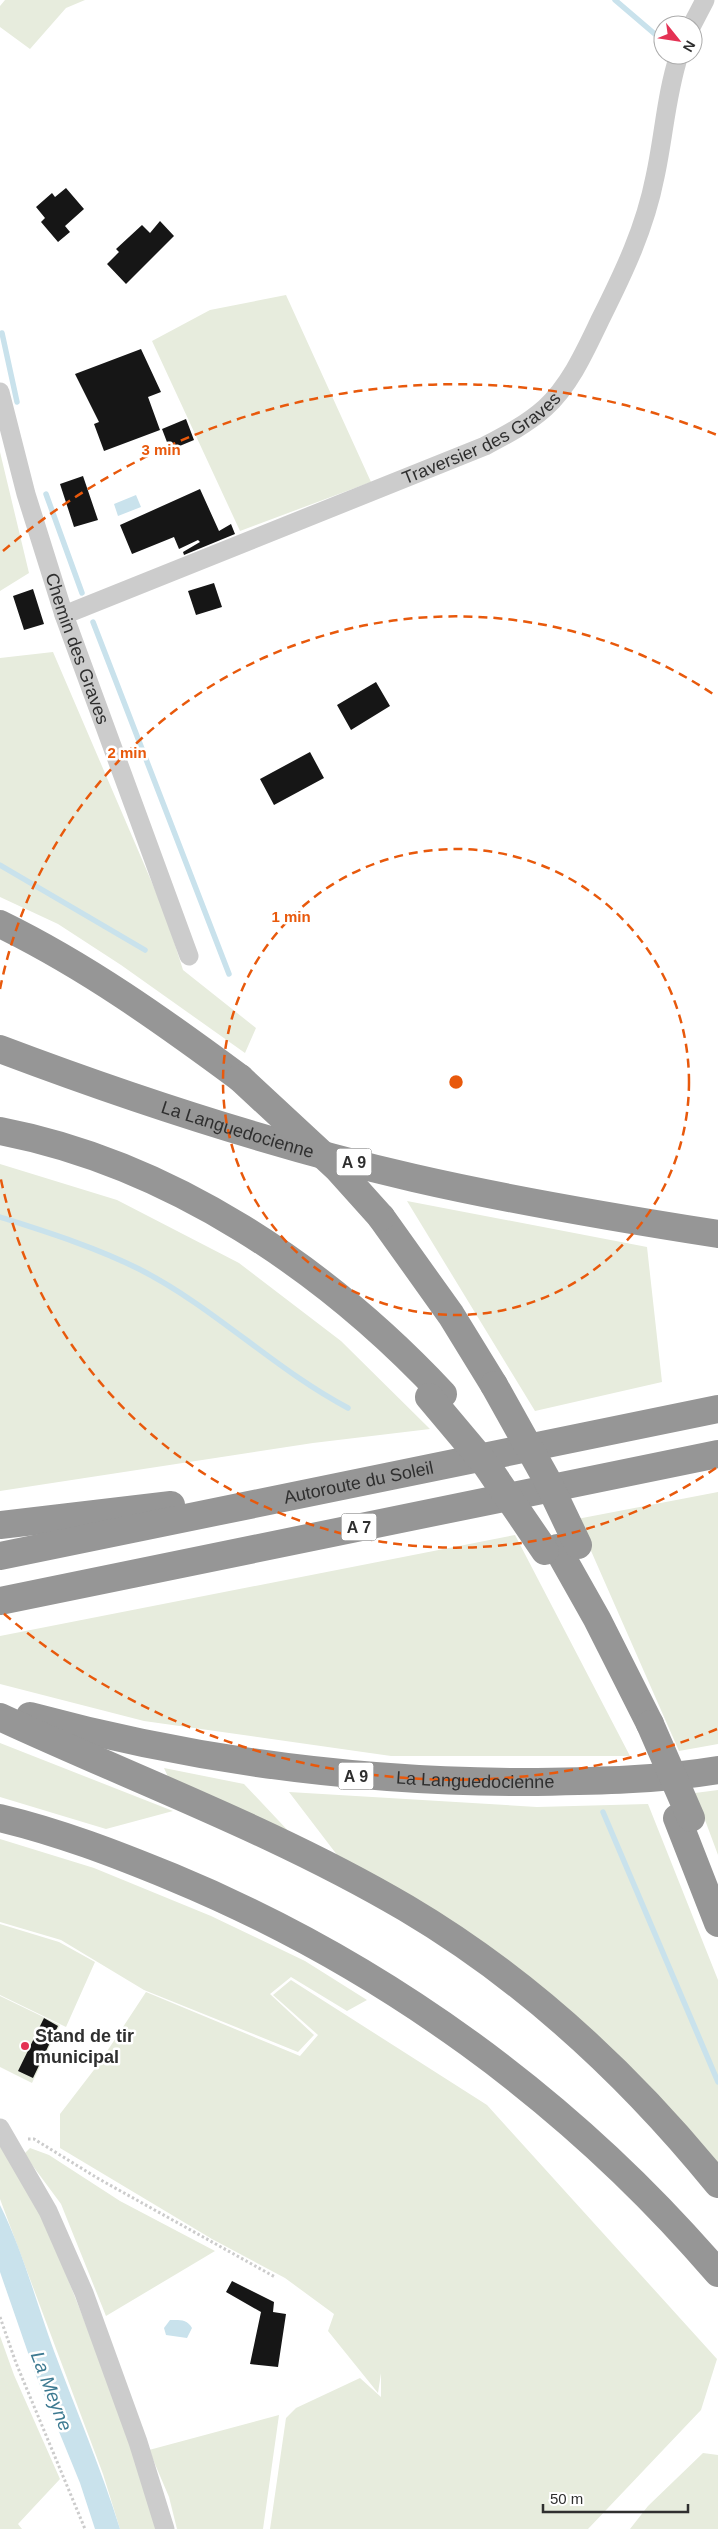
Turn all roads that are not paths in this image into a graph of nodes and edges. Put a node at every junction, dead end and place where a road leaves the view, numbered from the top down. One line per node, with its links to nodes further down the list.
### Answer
1 (705, 0): 2 (street)
2 (697, 15)
3 (676, 65): 5 (street, Traversier des Graves)
4 (0, 392): 5 (street, Chemin des Graves)
5 (64, 615): 7 (street, Chemin des Graves)
6 (0, 924): 17 (highway, bridge)
7 (189, 956)
8 (0, 1049): 11 (highway, La Languedocienne / A 9)
9 (0, 1131): 12 (highway)
10 (0, 1144): 12 (highway)
11 (718, 1234)
12 (436, 1395): 17 (highway)
13 (718, 1409): 15 (highway, Autoroute du Soleil)
14 (718, 1454): 19 (highway, A 7)
15 (358, 1482): 16 (highway); 18 (highway, Autoroute du Soleil)
16 (0, 1525)
17 (560, 1548): 22 (highway); 22 (highway)
18 (0, 1556)
19 (0, 1601)
20 (0, 1708): 23 (highway, La Languedocienne / A 9)
21 (0, 1717): 29 (highway)
22 (644, 1725): 25 (highway, bridge)
23 (718, 1770)
24 (0, 1818): 30 (highway)
25 (684, 1818): 26 (highway); 27 (highway)
26 (718, 1887)
27 (718, 1922)
28 (0, 2128): 31 (street)
29 (718, 2184)
30 (718, 2273)
31 (165, 2529)

